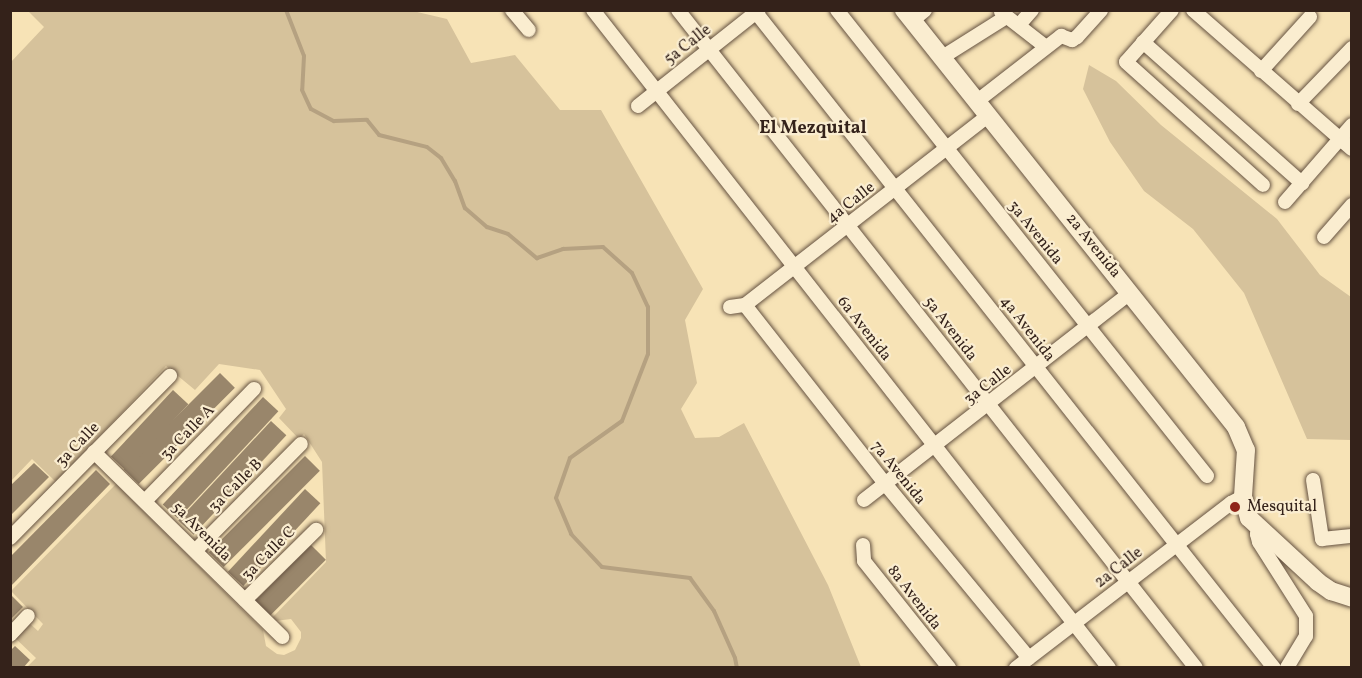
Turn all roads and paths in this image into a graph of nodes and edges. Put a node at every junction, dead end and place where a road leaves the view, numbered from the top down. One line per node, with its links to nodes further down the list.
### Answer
1 (512, 10): 14 (street)
2 (593, 10): 21 (street, 6a Avenida)
3 (678, 10): 18 (street, 5a Avenida)
4 (837, 10): 28 (street, 3a Avenida)
5 (1032, 10): 13 (street)
6 (1101, 10): 16 (street)
7 (1172, 10): 15 (street)
8 (1192, 10): 20 (street)
9 (756, 11): 18 (street, 5a Calle); 32 (street, 4a Avenida)
10 (914, 14): 19 (main road, 2a Avenida)
11 (1003, 14): 13 (street); 19 (street)
12 (1310, 17): 20 (street)
13 (1019, 25): 16 (street)
14 (529, 30)
15 (1143, 42): 30 (street); 31 (street)
16 (1046, 47): 22 (street)
17 (1352, 48): 23 (street)
18 (710, 49): 21 (street, 5a Calle); 35 (street, 5a Avenida)
19 (941, 58): 22 (main road, 2a Avenida)
20 (1261, 70): 23 (street)
21 (657, 91): 24 (street, 5a Calle); 37 (street, 6a Avenida)
22 (976, 102): 25 (main road, 2a Avenida)
23 (1298, 104): 27 (street)
24 (638, 106)
25 (988, 116): 28 (street, 4a Calle); 38 (main road, 2a Avenida)
26 (1352, 125): 27 (street)
27 (1340, 139): 29 (street); 30 (street)
28 (947, 149): 32 (street, 4a Calle); 41 (street, 3a Avenida)
29 (1352, 149)
30 (1302, 183): 33 (street)
31 (1263, 185)
32 (896, 189): 35 (street, 4a Calle); 42 (street, 4a Avenida)
33 (1285, 202)
34 (1352, 205): 36 (street)
35 (848, 226): 37 (street, 4a Calle); 45 (street, 5a Avenida)
36 (1324, 237)
37 (795, 267): 39 (street, 4a Calle); 47 (street, 6a Avenida)
38 (1130, 292): 41 (street, 3a Calle); 52 (main road, 2a Avenida)
39 (745, 305): 40 (street, 4a Calle); 51 (street, 7a Avenida)
40 (730, 307)
41 (1088, 326): 42 (street, 3a Calle); 49 (street, 3a Avenida)
42 (1037, 368): 45 (street, 3a Calle); 59 (street, 4a Avenida)
43 (170, 376): 48 (street, 3a Calle)
44 (254, 389): 53 (street, 3a Calle A)
45 (989, 405): 47 (street, 3a Calle); 62 (street, 5a Avenida)
46 (301, 444): 61 (street, 3a Calle B)
47 (936, 447): 51 (street, 3a Calle); 66 (street, 6a Avenida)
48 (94, 452): 53 (street, 5a Avenida); 58 (street, 3a Calle)
49 (1207, 476)
50 (1313, 480): 57 (street)
51 (886, 486): 54 (street, 3a Calle); 69 (street, 7a Avenida)
52 (1243, 496): 55 (main road); 59 (street, 2a Calle)
53 (146, 500): 61 (street, 5a Avenida)
54 (864, 500)
55 (1260, 529): 63 (main road); 75 (street)
56 (316, 530): 64 (street, 3a Calle C)
57 (1352, 536)
58 (10, 538)
59 (1176, 544): 62 (street, 2a Calle); 74 (street, 4a Avenida)
60 (863, 545): 70 (street, 8a Avenida)
61 (196, 550): 64 (street, 5a Avenida)
62 (1128, 582): 66 (street, 2a Calle); 73 (street, 5a Avenida)
63 (1352, 598)
64 (245, 600): 68 (street, 5a Avenida)
65 (28, 616): 67 (street)
66 (1074, 623): 69 (street, 2a Calle); 72 (street, 6a Avenida)
67 (10, 635)
68 (282, 637)
69 (1029, 658): 71 (street, 2a Calle)
70 (949, 668)
71 (1016, 668)
72 (1108, 668)
73 (1196, 668)
74 (1274, 668)
75 (1287, 668)

